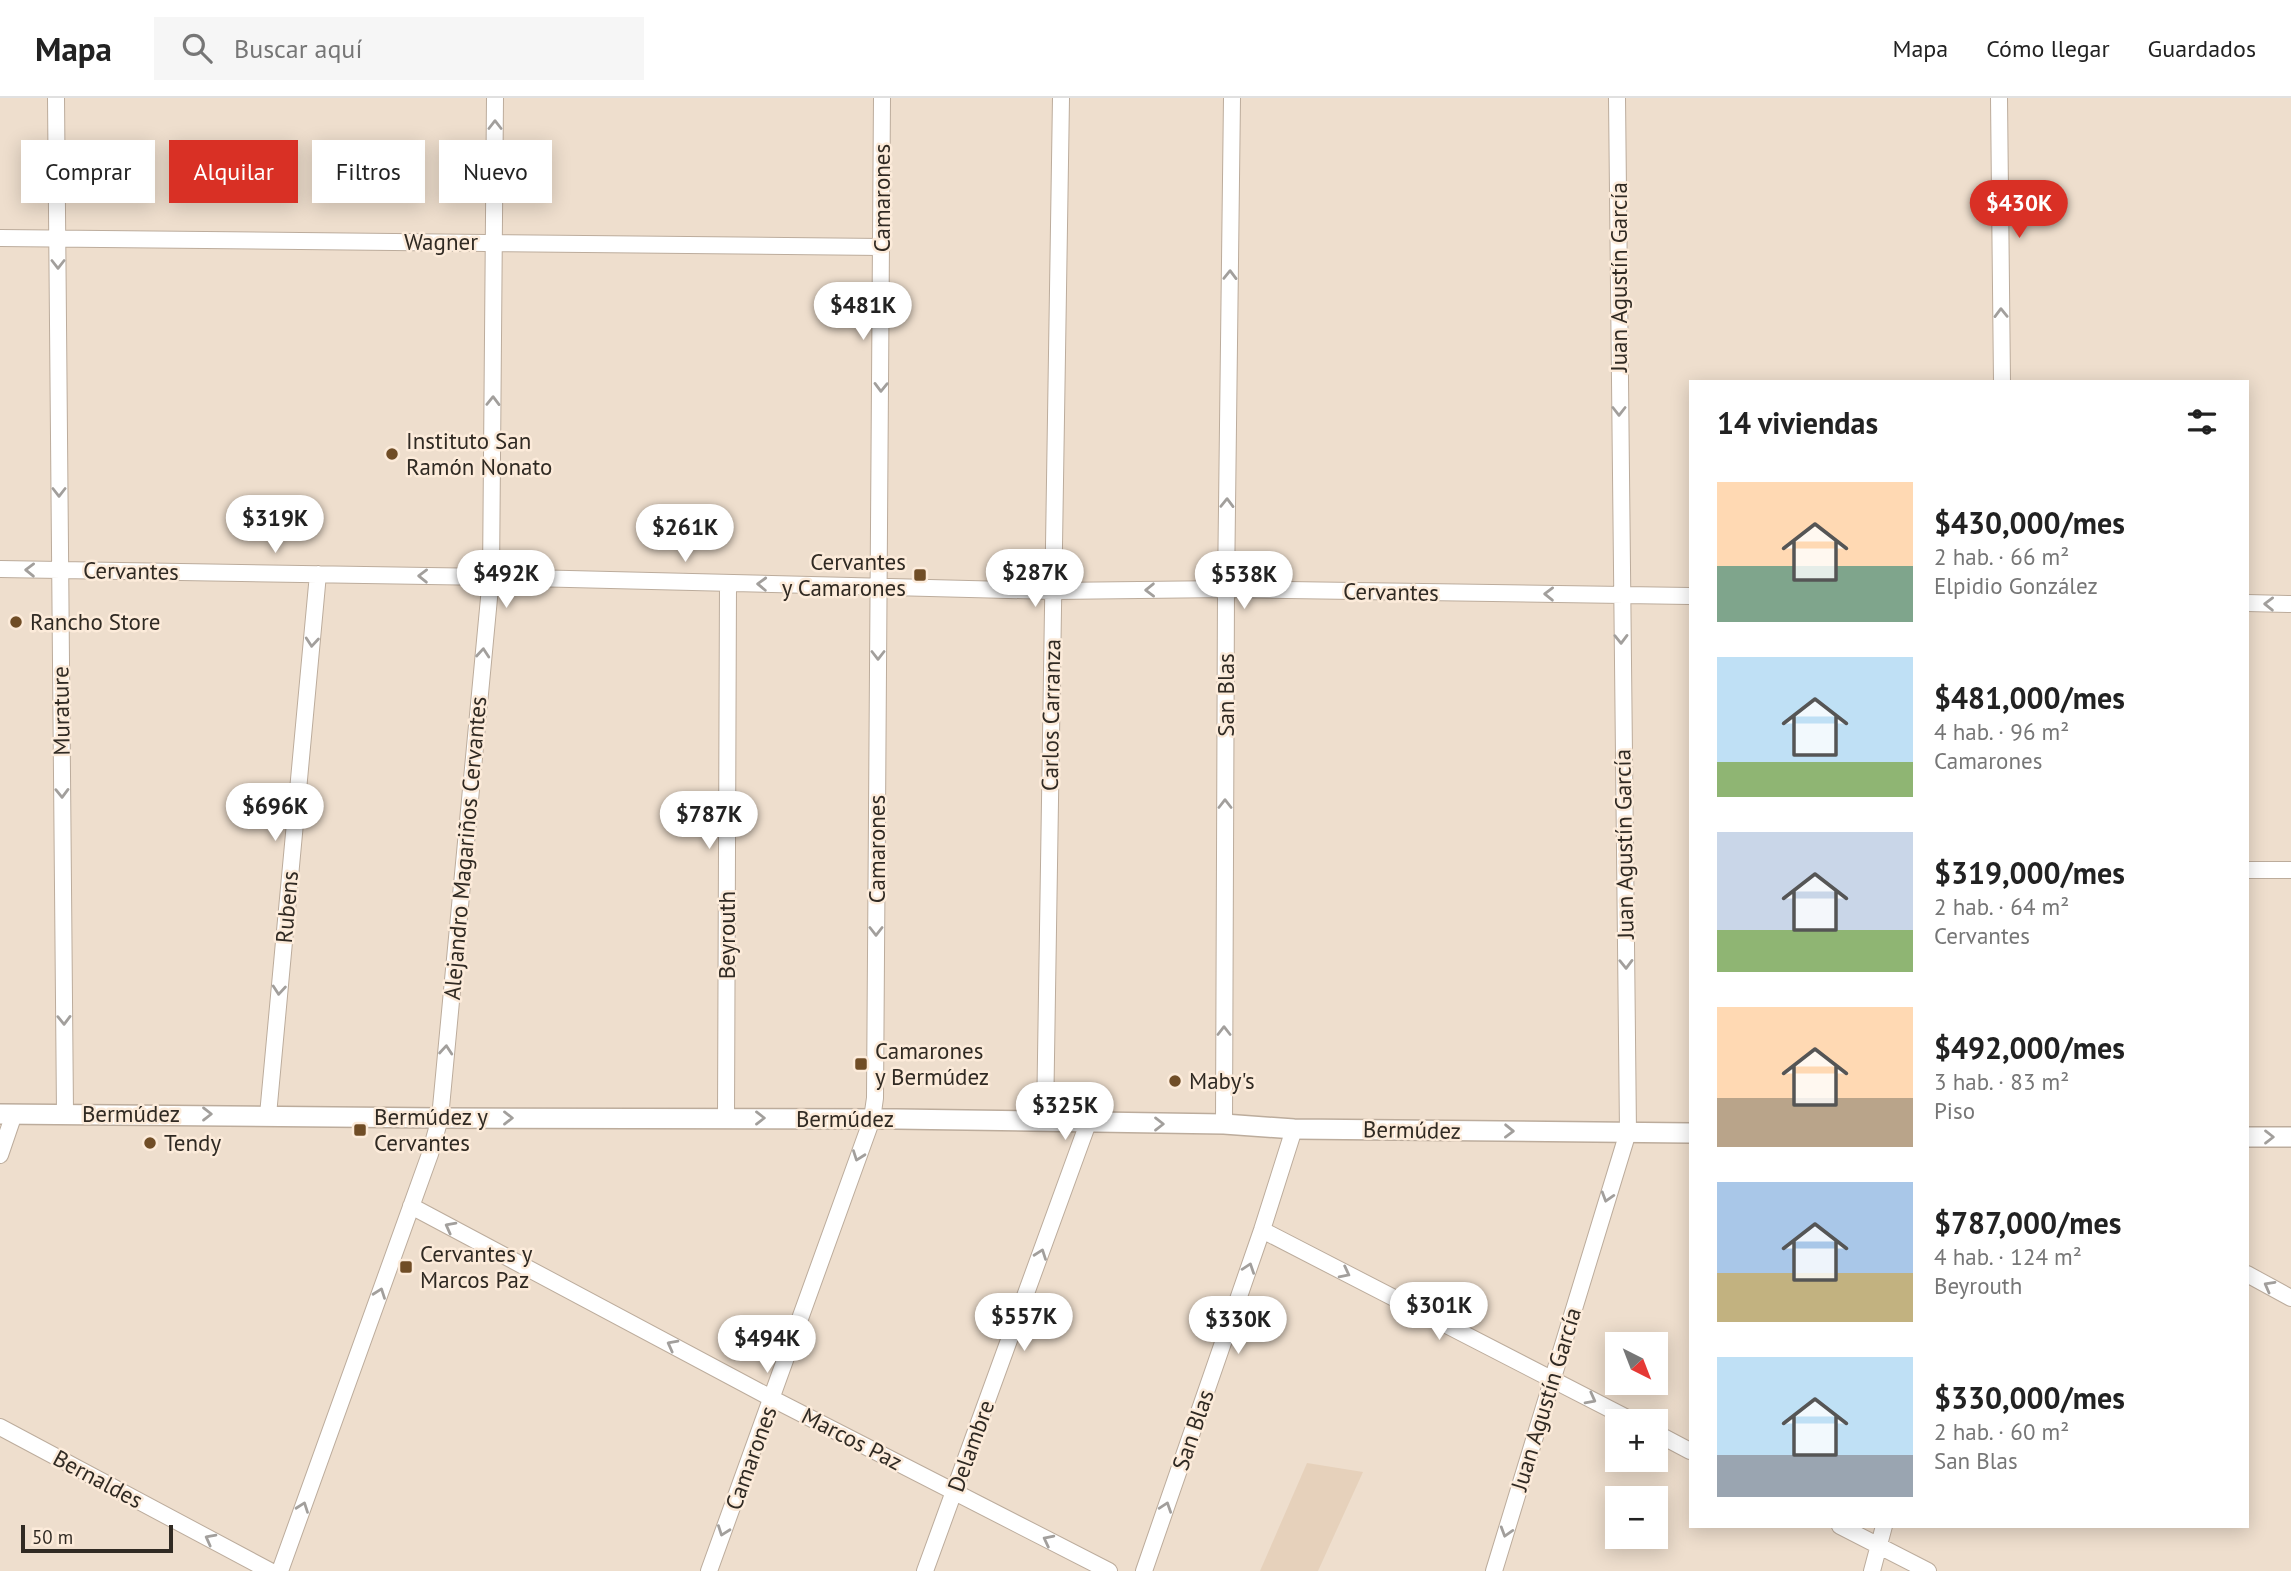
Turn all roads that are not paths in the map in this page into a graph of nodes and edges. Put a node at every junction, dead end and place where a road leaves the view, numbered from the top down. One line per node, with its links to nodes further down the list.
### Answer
1 (56, 98): 9 (street, Murature)
2 (495, 98): 10 (street, Alejandro Magariños Cervantes, one-way to 2)
3 (882, 98): 11 (street, Camarones)
4 (1061, 98): 20 (street, Carlos Carranza)
5 (1233, 98): 19 (street, San Blas, one-way to 5)
6 (1617, 98): 21 (street, Juan Agustín García, one-way to 21)
7 (1999, 98): 12 (street, one-way to 7)
8 (0, 238): 9 (street, Wagner)
9 (58, 239): 10 (street, Wagner); 14 (street, Murature, one-way to 14)
10 (495, 242): 11 (street, Wagner); 16 (street, Alejandro Magariños Cervantes, one-way to 10)
11 (882, 247): 18 (street, Camarones, one-way to 18)
12 (2002, 380)
13 (0, 569): 14 (street, Cervantes, one-way to 13)
14 (60, 570): 15 (street, Cervantes); 27 (street, Murature, one-way to 27)
15 (318, 574): 16 (street, Cervantes, one-way to 15); 29 (street, Rubens, one-way to 29)
16 (491, 577): 17 (street, Cervantes); 30 (street, Alejandro Magariños Cervantes, one-way to 16)
17 (728, 583): 18 (street, Cervantes, one-way to 17); 31 (street, Beyrouth)
18 (879, 586): 20 (street, Cervantes); 32 (street, Camarones, one-way to 32)
19 (1226, 589): 20 (street, Cervantes, one-way to 20); 21 (street, Cervantes, one-way to 19); 35 (street, San Blas, one-way to 19)
20 (1054, 591): 33 (street, Carlos Carranza)
21 (1621, 595): 22 (street, Cervantes); 37 (street, Juan Agustín García, one-way to 37)
22 (1689, 596)
23 (2249, 603): 24 (street, one-way to 23)
24 (2291, 604)
25 (2249, 870): 26 (street)
26 (2291, 870)
27 (65, 1113): 28 (street, Bermúdez); 29 (street, Bermúdez, one-way to 29)
28 (7, 1114): 41 (street)
29 (268, 1115): 30 (street, Bermúdez)
30 (440, 1118): 31 (street, Bermúdez, one-way to 31); 42 (street, Alejandro Magariños Cervantes)
31 (726, 1118): 32 (street, Bermúdez, one-way to 32)
32 (872, 1119): 33 (street, Bermúdez); 47 (street, Camarones, one-way to 47)
33 (1045, 1121): 34 (street, Bermúdez)
34 (1088, 1123): 35 (street, Bermúdez, one-way to 35); 52 (street, Delambre, one-way to 34)
35 (1224, 1124): 36 (street, Bermúdez)
36 (1294, 1129): 37 (street, Bermúdez, one-way to 37); 43 (street, San Blas)
37 (1628, 1132): 38 (street, Bermúdez); 46 (street, Juan Agustín García, one-way to 46)
38 (1689, 1133)
39 (2249, 1137): 40 (street, one-way to 40)
40 (2291, 1137)
41 (0, 1155)
42 (411, 1206): 47 (street, Marcos Paz, one-way to 42); 57 (street, Alejandro Magariños Cervantes, one-way to 42)
43 (1262, 1230): 46 (street, one-way to 46); 61 (street, San Blas, one-way to 43)
44 (2249, 1275): 45 (street, one-way to 44)
45 (2291, 1298)
46 (1552, 1379): 48 (street, one-way to 48); 62 (street, Juan Agustín García, one-way to 62)
47 (772, 1399): 52 (street, Marcos Paz); 58 (street, Camarones, one-way to 58)
48 (1610, 1409)
49 (0, 1427): 56 (street, Bernaldes, one-way to 49)
50 (1668, 1439): 51 (street)
51 (1689, 1450)
52 (954, 1492): 59 (street, Delambre); 60 (street, Marcos Paz, one-way to 52)
53 (1843, 1528): 55 (street)
54 (1884, 1528): 55 (street)
55 (1879, 1546): 63 (street); 64 (street)
56 (270, 1571)
57 (280, 1571)
58 (709, 1571)
59 (925, 1571)
60 (1109, 1571)
61 (1144, 1571)
62 (1494, 1571)
63 (1872, 1571)
64 (1928, 1571)

